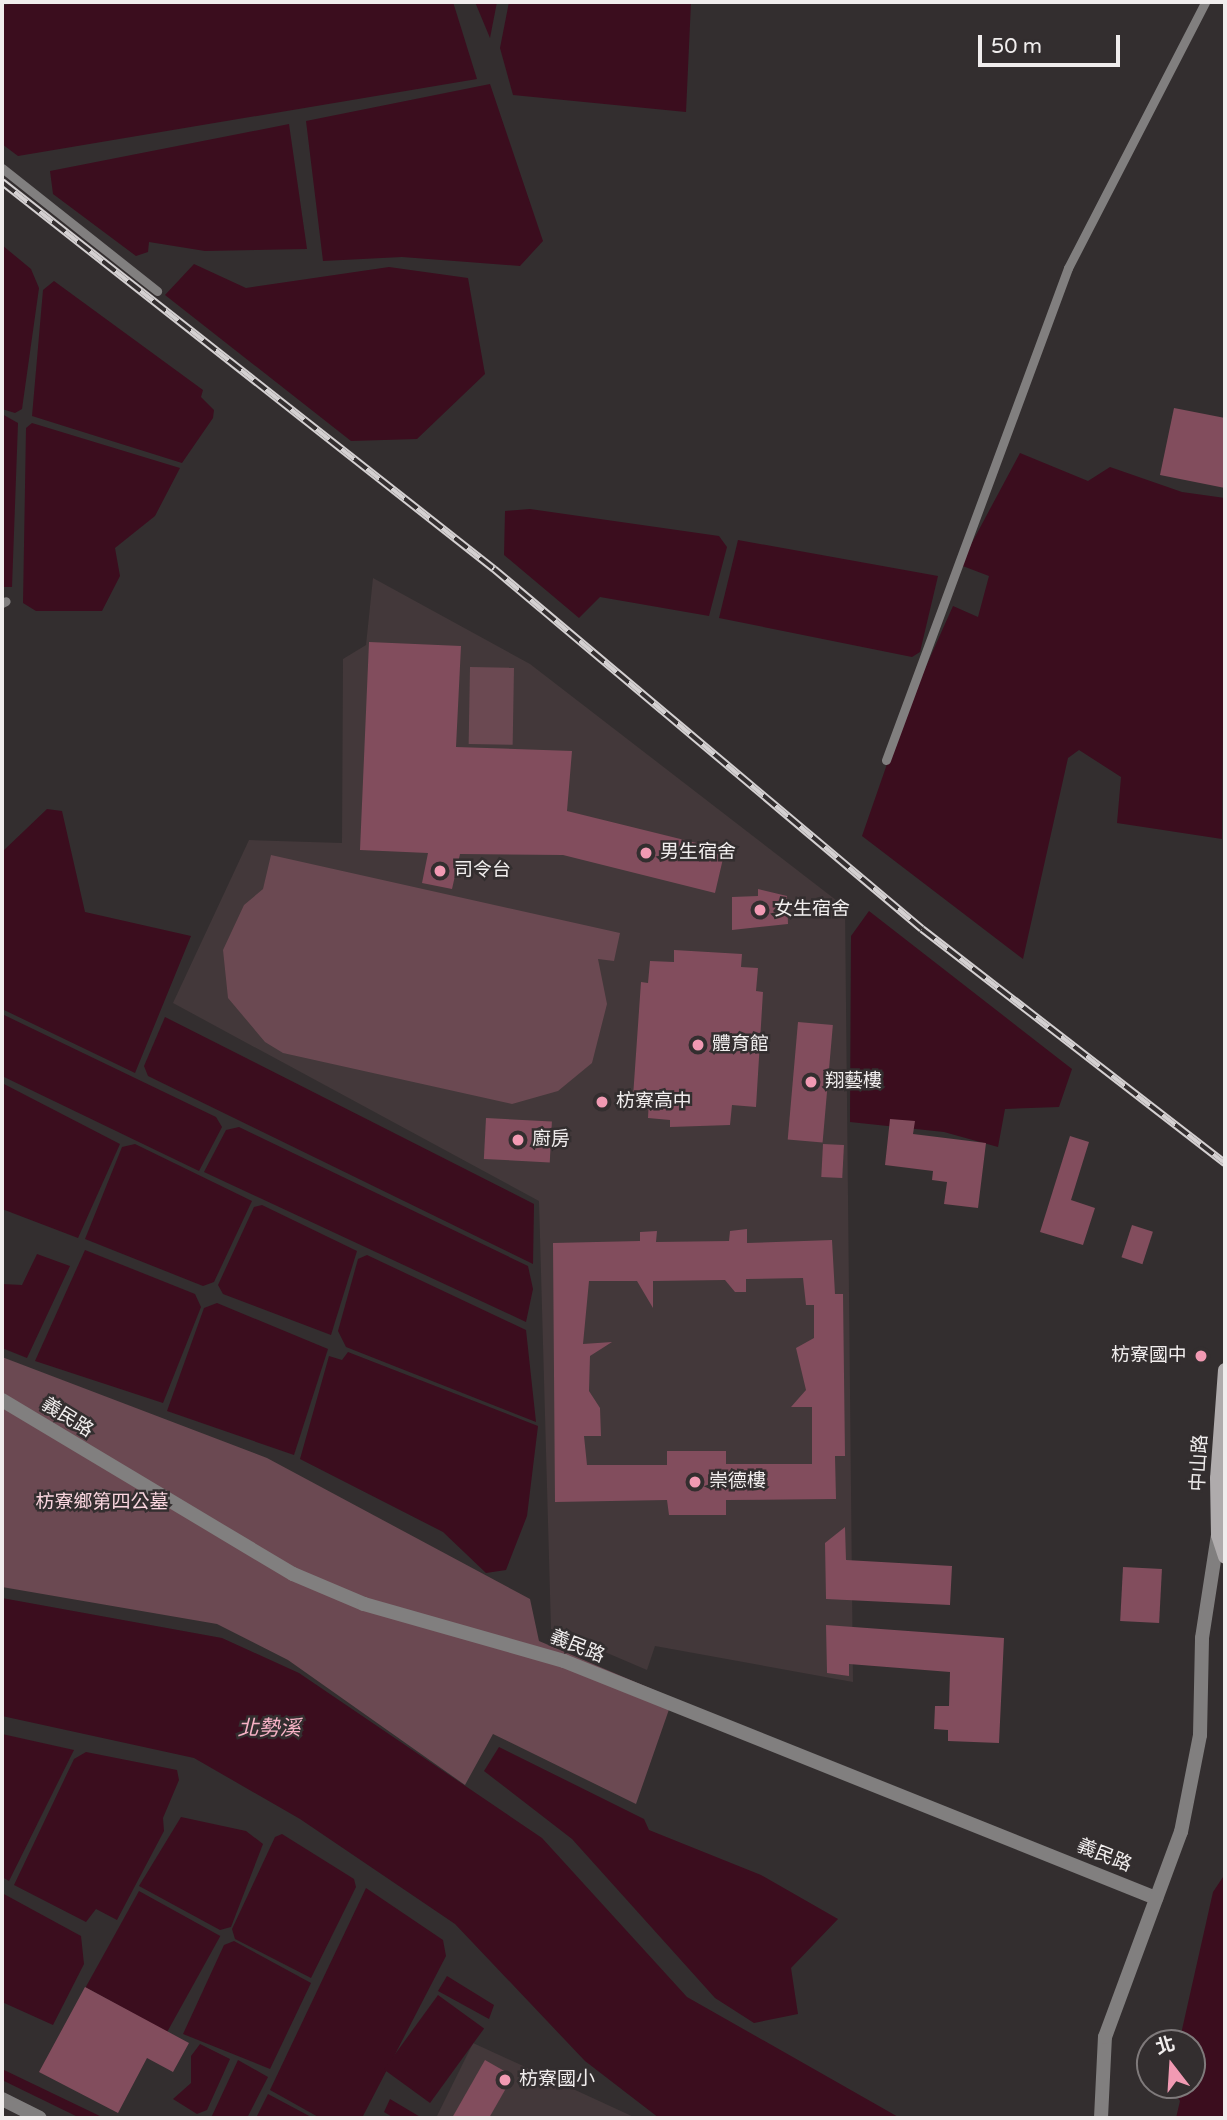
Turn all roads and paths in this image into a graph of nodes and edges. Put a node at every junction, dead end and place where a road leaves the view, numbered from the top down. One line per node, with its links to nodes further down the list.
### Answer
1 (1205, 2): 4 (lane)
2 (2, 168): 3 (lane)
3 (157, 291)
4 (886, 760)
5 (1225, 1370): 7 (street, 中山路)
6 (2, 1400): 9 (street, 義民路)
7 (1218, 1535): 8 (street, 中山路); 9 (street)
8 (1225, 1557)
9 (1156, 1898): 12 (street)
10 (2, 2099): 11 (street)
11 (40, 2118)
12 (1101, 2118)

